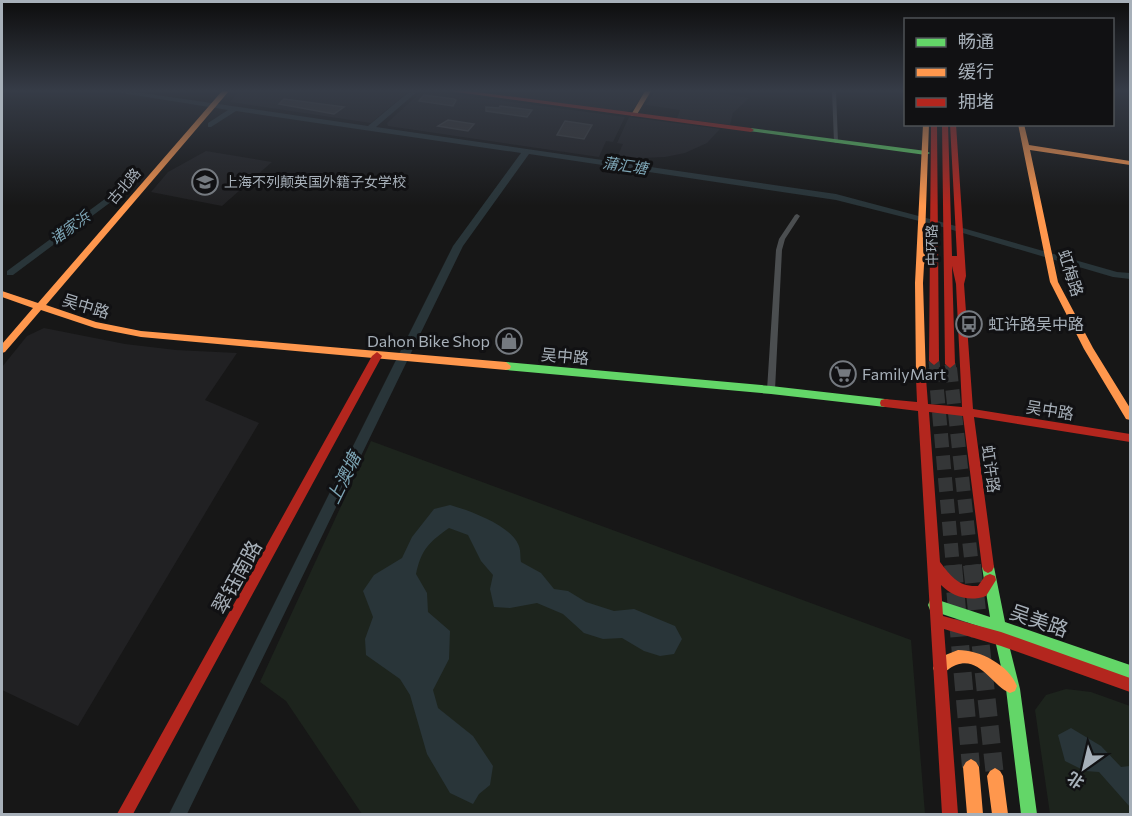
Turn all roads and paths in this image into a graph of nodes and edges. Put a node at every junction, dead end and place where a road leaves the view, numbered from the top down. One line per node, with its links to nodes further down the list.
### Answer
1 (193, 129): 19 (main road, 古北路)
2 (743, 129): 9 (main road)
3 (836, 129): 9 (street)
4 (926, 129): 11 (main road)
5 (934, 129): 13 (main road, 中环路)
6 (945, 129): 15 (main road, 中环路)
7 (953, 129): 15 (main road)
8 (1023, 129): 10 (main road, 虹梅路)
9 (836, 141): 11 (main road)
10 (1027, 147): 12 (main road); 27 (main road, 虹梅路)
11 (926, 153): 13 (main road)
12 (1131, 163)
13 (927, 211): 16 (main road, 中环路)
14 (797, 216): 24 (street)
15 (953, 219): 17 (main road, 中环路)
16 (926, 228): 22 (main road, 中环路); 25 (main road)
17 (954, 236): 23 (main road, 中环路); 26 (main road, 虹许路)
18 (2, 294): 19 (main road, 吴中路)
19 (39, 307): 20 (main road, 古北路); 21 (main road, 吴中路)
20 (2, 350)
21 (377, 356): 24 (main road, 吴中路); 41 (main road, 翠钰南路)
22 (934, 361)
23 (950, 364)
24 (771, 390): 25 (main road, 吴中路)
25 (924, 406): 26 (main road, 吴中路); 29 (main road)
26 (968, 412): 28 (main road, 吴中路); 30 (main road, 虹许路)
27 (1131, 416)
28 (1131, 438)
29 (935, 566): 30 (main road); 31 (main road)
30 (990, 580): 33 (main road, 虹许路)
31 (935, 605): 32 (main road); 33 (main road, 吴美路)
32 (936, 620): 34 (main road, 吴美路); 35 (main road)
33 (999, 626): 34 (main road, 虹许路); 36 (main road, 吴美路)
34 (1001, 639): 37 (main road, 吴美路); 38 (main road, 虹许路)
35 (940, 668): 38 (main road); 42 (main road)
36 (1131, 672)
37 (1131, 685)
38 (1013, 689): 45 (main road, 虹许路)
39 (970, 767): 43 (main road)
40 (995, 776): 44 (main road)
41 (125, 814)
42 (950, 814)
43 (975, 814)
44 (1000, 814)
45 (1029, 814)

